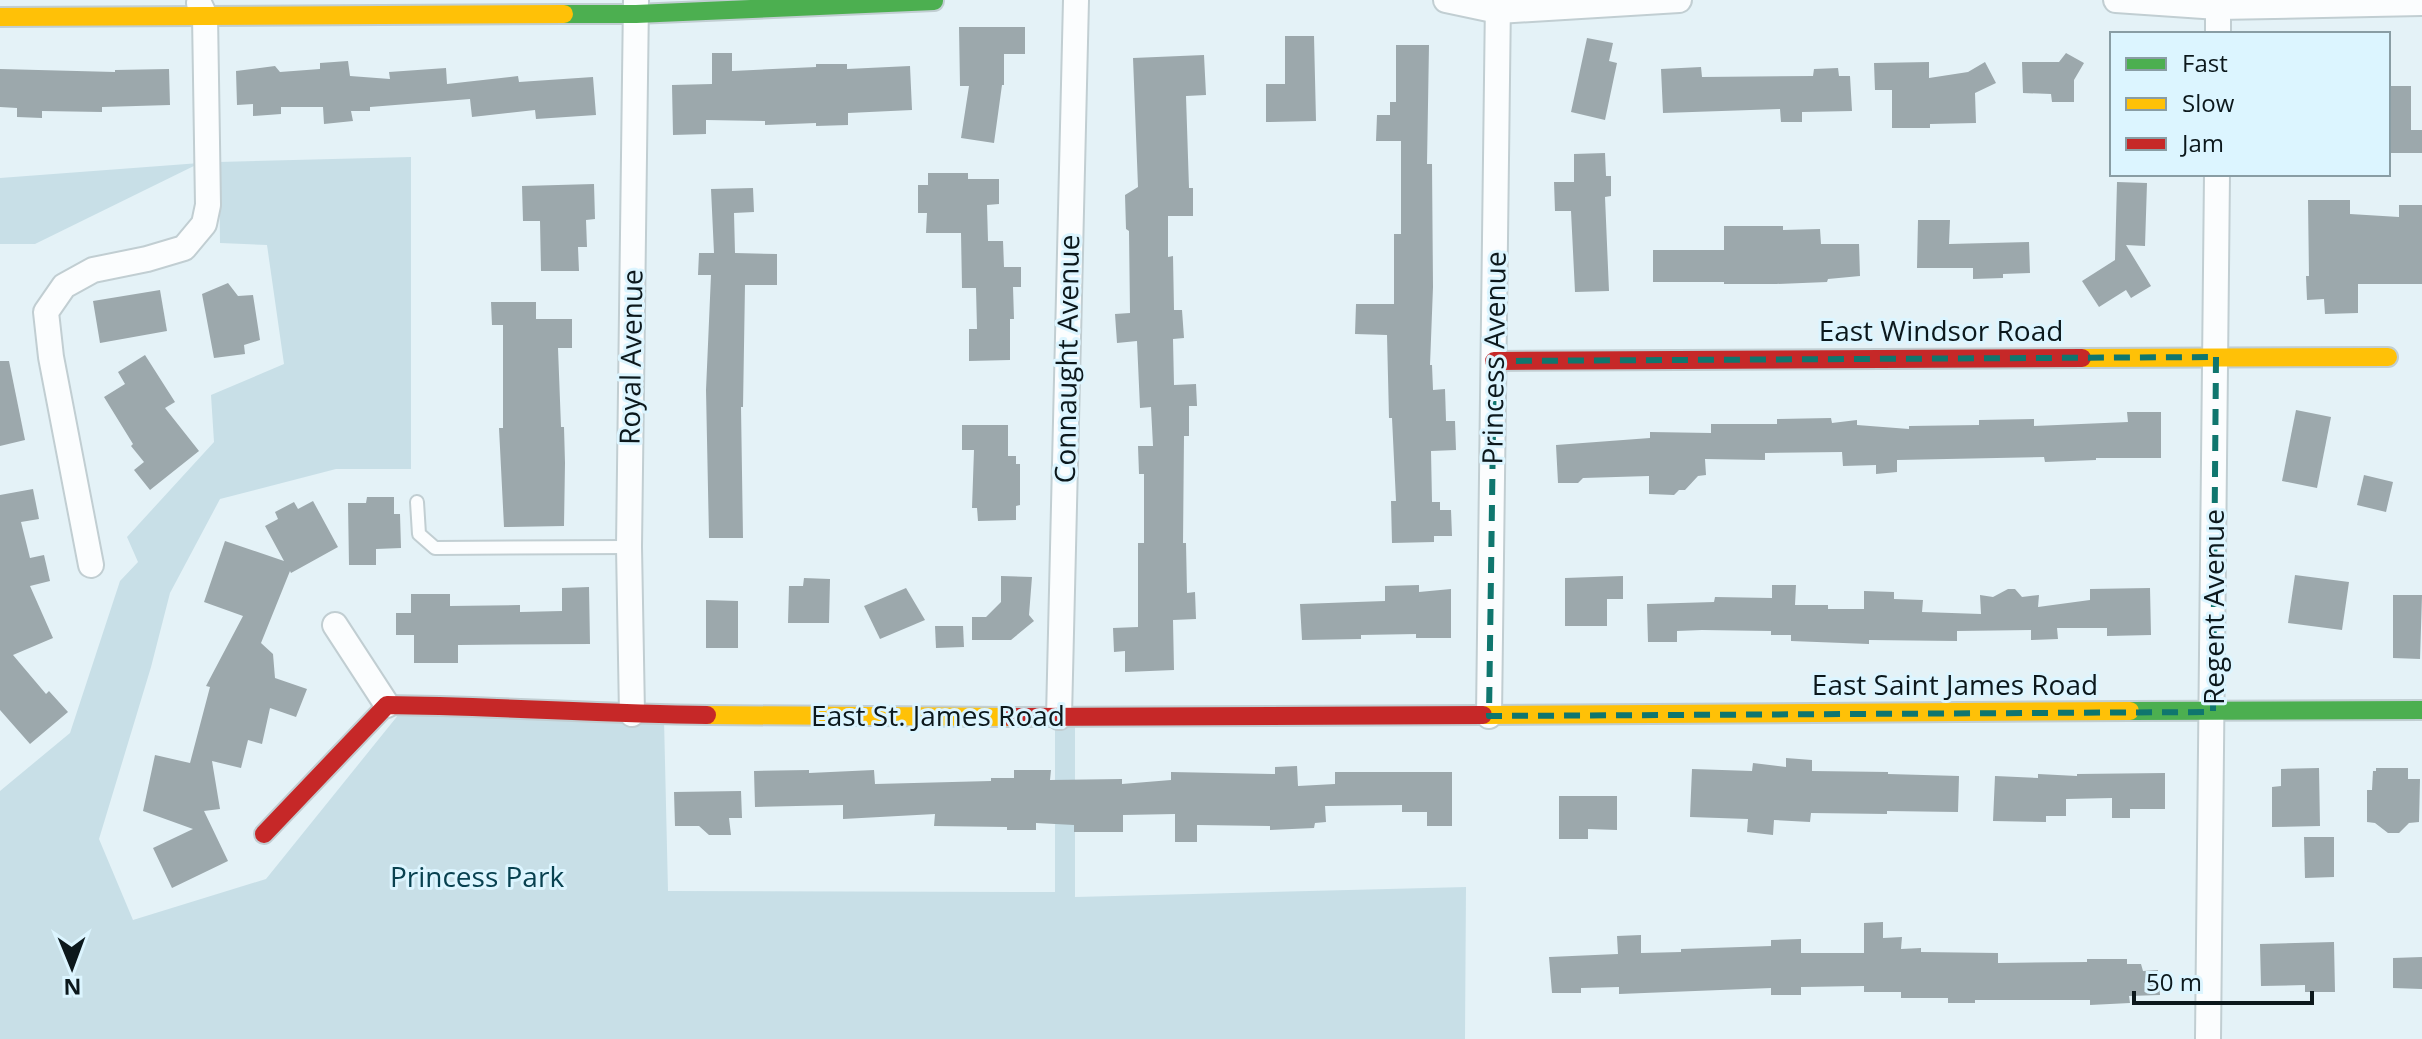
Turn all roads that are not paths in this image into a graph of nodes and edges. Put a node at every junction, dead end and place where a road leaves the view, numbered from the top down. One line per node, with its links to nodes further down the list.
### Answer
1 (1076, 0): 26 (street, Connaught Avenue)
2 (1446, 0): 8 (street)
3 (1679, 0): 8 (street)
4 (2116, 0): 6 (street)
5 (934, 1): 9 (street)
6 (2218, 3): 7 (street); 12 (street)
7 (2422, 3)
8 (1498, 6): 16 (street, Princess Avenue)
9 (636, 7): 10 (street); 18 (street, Royal Avenue)
10 (201, 8): 11 (street); 19 (street)
11 (0, 17)
12 (2218, 32)
13 (2217, 176): 14 (street, Regent Avenue)
14 (2216, 357): 15 (street, East Windsor Road); 16 (street, East Windsor Road); 23 (street, Regent Avenue)
15 (2388, 357)
16 (1494, 361): 25 (street, Princess Avenue)
17 (417, 502): 18 (lane)
18 (629, 547): 24 (street, Royal Avenue)
19 (91, 565)
20 (335, 625): 21 (street)
21 (387, 705): 24 (street, East St. James Road); 27 (street)
22 (2422, 710): 23 (street, East Saint James Road)
23 (2213, 712): 25 (street, East Saint James Road); 28 (street, Regent Avenue)
24 (632, 714): 26 (street, East St. James Road)
25 (1489, 716): 26 (street, East St. James Road)
26 (1059, 717)
27 (264, 834)
28 (2208, 1039)

